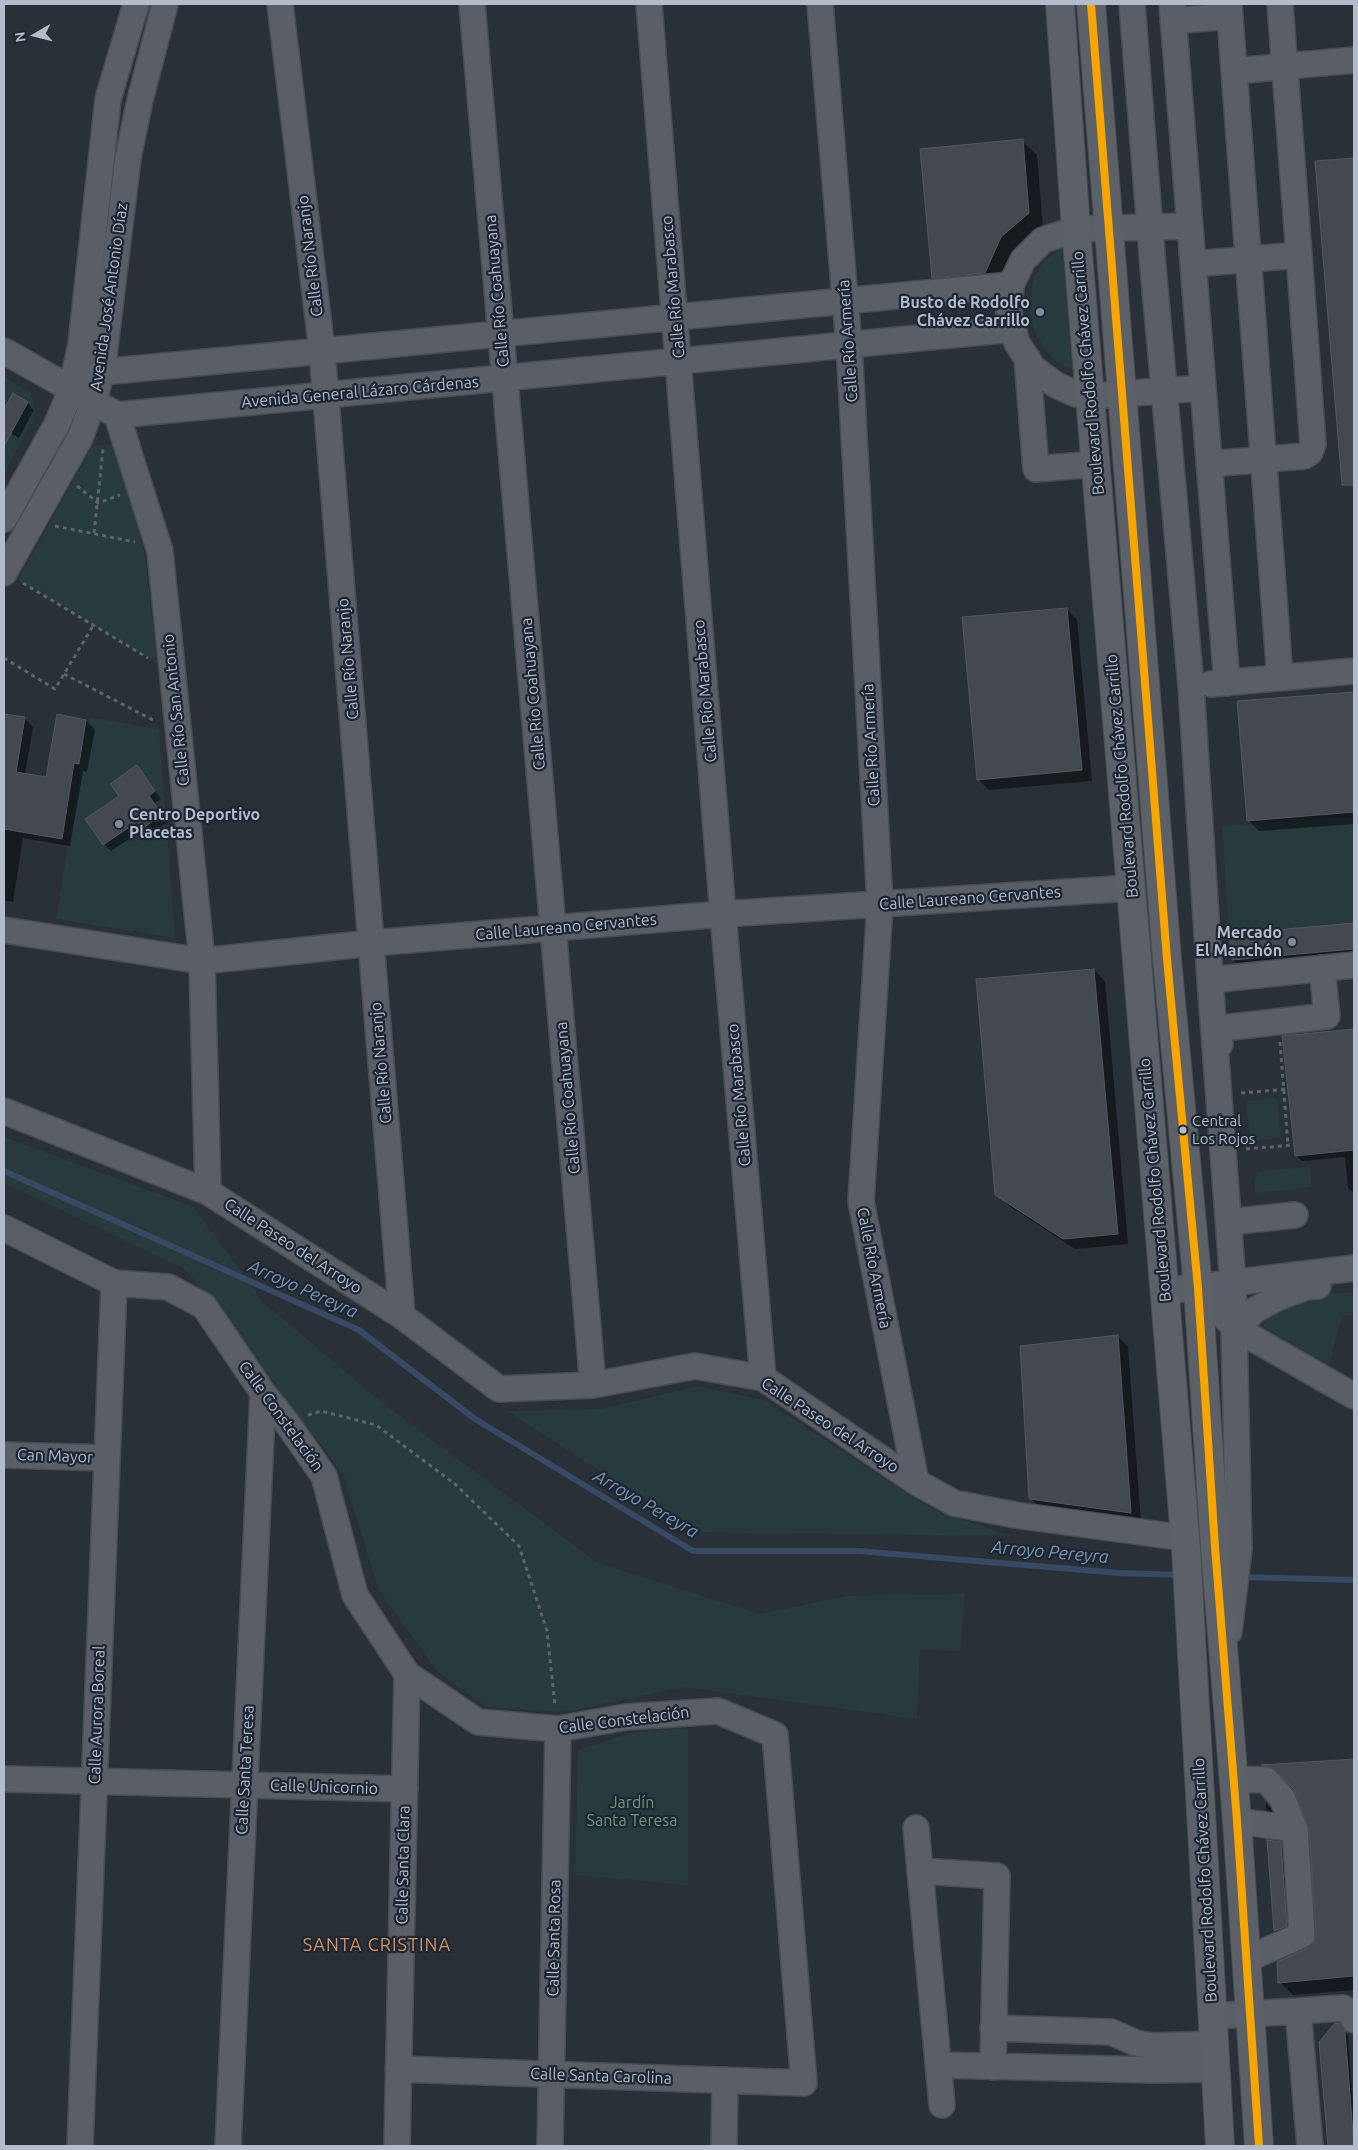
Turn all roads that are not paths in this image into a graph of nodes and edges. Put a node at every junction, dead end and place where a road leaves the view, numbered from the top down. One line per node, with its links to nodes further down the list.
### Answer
1 (136, 4): 37 (street, Avenida José Antonio Díaz)
2 (165, 4): 33 (street, Avenida José Antonio Díaz)
3 (280, 4): 29 (street, Calle Río Naranjo)
4 (472, 4): 27 (street, Calle Río Coahuayana)
5 (649, 4): 25 (street, Calle Río Marabasco)
6 (820, 4): 24 (street, Calle Río Armería)
7 (1060, 4): 19 (main road, Boulevard Rodolfo Chávez Carrillo)
8 (1091, 4): 18 (main road, Boulevard Rodolfo Chávez Carrillo)
9 (1132, 4): 17 (street)
10 (1280, 4): 14 (street)
11 (1230, 10): 12 (street); 15 (street)
12 (1172, 13): 16 (street)
13 (1354, 60): 14 (street)
14 (1285, 67): 15 (street); 20 (street)
15 (1234, 71): 21 (street)
16 (1190, 226): 17 (street); 22 (street)
17 (1150, 227): 18 (street); 36 (street)
18 (1109, 228): 19 (street); 38 (main road, Boulevard Rodolfo Chávez Carrillo)
19 (1076, 230): 23 (street); 40 (main road, Boulevard Rodolfo Chávez Carrillo)
20 (1299, 255): 21 (street); 43 (street)
21 (1248, 259): 22 (street); 43 (street)
22 (1193, 264): 35 (street)
23 (1010, 285): 24 (street); 26 (street)
24 (846, 301): 25 (street); 28 (street, Calle Río Armería)
25 (675, 317): 27 (street); 32 (street, Calle Río Marabasco)
26 (1013, 329): 28 (street, Avenida General Lázaro Cárdenas); 31 (street)
27 (501, 334): 29 (street); 34 (street, Calle Río Coahuayana)
28 (849, 345): 32 (street, Avenida General Lázaro Cárdenas); 53 (street, Calle Río Armería)
29 (322, 351): 33 (street); 39 (street, Calle Río Naranjo)
30 (4, 352): 37 (street)
31 (1027, 358): 40 (street); 44 (street)
32 (679, 362): 34 (street, Avenida General Lázaro Cárdenas); 54 (street, Calle Río Marabasco)
33 (102, 372): 37 (street); 41 (street, Avenida José Antonio Díaz)
34 (505, 378): 39 (street, Avenida General Lázaro Cárdenas); 55 (street, Calle Río Coahuayana)
35 (1203, 388): 36 (street); 45 (street)
36 (1164, 390): 38 (street); 51 (street)
37 (71, 391): 41 (street); 46 (street, Avenida José Antonio Díaz)
38 (1123, 393): 40 (street); 72 (main road, Boulevard Rodolfo Chávez Carrillo)
39 (326, 395): 42 (street, Avenida General Lázaro Cárdenas); 57 (street, Calle Río Naranjo)
40 (1091, 396): 44 (main road, Boulevard Rodolfo Chávez Carrillo)
41 (93, 403): 42 (street); 47 (street, Avenida José Antonio Díaz)
42 (117, 415): 58 (street, Calle Río San Antonio)
43 (1264, 460): 45 (street); 49 (street)
44 (1096, 464): 52 (main road, Boulevard Rodolfo Chávez Carrillo)
45 (1209, 464): 50 (street)
46 (4, 519)
47 (11, 577)
48 (1354, 671): 49 (street)
49 (1280, 678): 50 (street)
50 (1227, 682): 51 (street)
51 (1191, 686): 61 (street)
52 (1131, 888): 53 (street, Calle Laureano Cervantes); 73 (main road, Boulevard Rodolfo Chávez Carrillo)
53 (880, 904): 54 (street, Calle Laureano Cervantes); 82 (street, Calle Río Armería)
54 (723, 914): 55 (street, Calle Laureano Cervantes); 76 (street, Calle Río Marabasco)
55 (553, 929): 57 (street, Calle Laureano Cervantes); 77 (street, Calle Río Coahuayana)
56 (4, 930): 58 (street, Calle Laureano Cervantes)
57 (372, 943): 58 (street, Calle Laureano Cervantes); 74 (street, Calle Río Naranjo)
58 (202, 961): 64 (street, Calle Río San Antonio)
59 (1354, 964): 60 (street)
60 (1322, 968): 61 (street); 62 (street)
61 (1220, 979): 62 (street)
62 (1214, 1029): 66 (street)
63 (4, 1111): 64 (street, Calle Paseo del Arroyo)
64 (208, 1192): 74 (street, Calle Paseo del Arroyo)
65 (1295, 1215): 66 (street)
66 (1234, 1222): 71 (street)
67 (4, 1228): 70 (street, Calle Constelación)
68 (1354, 1268): 71 (street)
69 (1354, 1281): 75 (street)
70 (114, 1283): 78 (street, Calle Constelación); 81 (street, Calle Aurora Boreal)
71 (1234, 1284): 72 (street); 75 (street)
72 (1198, 1288): 73 (street); 75 (street); 84 (main road, Boulevard Rodolfo Chávez Carrillo)
73 (1164, 1291): 83 (main road, Boulevard Rodolfo Chávez Carrillo)
74 (402, 1316): 77 (street, Calle Paseo del Arroyo)
75 (1234, 1328): 79 (street); 84 (street)
76 (763, 1378): 77 (street, Calle Paseo del Arroyo); 82 (street, Calle Paseo del Arroyo)
77 (593, 1385)
78 (263, 1393): 85 (street, Calle Constelación); 90 (street, Calle Santa Teresa)
79 (1354, 1396)
80 (4, 1455): 81 (street, Can Mayor)
81 (107, 1458): 89 (street, Calle Aurora Boreal)
82 (916, 1482): 83 (street, Calle Paseo del Arroyo)
83 (1185, 1544): 100 (main road, Boulevard Rodolfo Chávez Carrillo)
84 (1227, 1548): 88 (main road, Boulevard Rodolfo Chávez Carrillo)
85 (407, 1674): 86 (street, Calle Constelación); 91 (street, Calle Santa Clara)
86 (558, 1729): 106 (street, Calle Santa Rosa); 108 (street, Calle Constelación)
87 (4, 1779): 89 (street, Calle Unicornio)
88 (1233, 1779): 92 (main road, Boulevard Rodolfo Chávez Carrillo); 94 (street)
89 (94, 1781): 90 (street, Calle Unicornio); 110 (street, Calle Aurora Boreal)
90 (245, 1785): 91 (street, Calle Unicornio); 111 (street, Calle Santa Teresa)
91 (405, 1789): 105 (street, Calle Santa Clara)
92 (1237, 1821): 94 (street); 96 (main road, Boulevard Rodolfo Chávez Carrillo)
93 (916, 1828): 95 (street)
94 (1295, 1828): 96 (street)
95 (920, 1872): 101 (street); 103 (street)
96 (1247, 1959): 98 (main road, Boulevard Rodolfo Chávez Carrillo)
97 (1298, 2012): 98 (street); 99 (street); 117 (street)
98 (1251, 2014): 100 (street); 116 (main road, Boulevard Rodolfo Chávez Carrillo)
99 (1353, 2015)
100 (1213, 2016): 102 (main road, Boulevard Rodolfo Chávez Carrillo)
101 (993, 2028): 102 (street); 104 (street)
102 (1216, 2056): 104 (street); 115 (main road, Boulevard Rodolfo Chávez Carrillo)
103 (938, 2065): 104 (street); 109 (street)
104 (993, 2067)
105 (398, 2069): 106 (street, Calle Santa Carolina); 112 (street, Calle Santa Clara)
106 (551, 2074): 107 (street, Calle Santa Carolina); 113 (street, Calle Santa Rosa)
107 (725, 2080): 108 (street, Calle Santa Carolina); 114 (street)
108 (804, 2083)
109 (942, 2105)
110 (80, 2146)
111 (228, 2146)
112 (397, 2146)
113 (550, 2146)
114 (724, 2146)
115 (1220, 2146)
116 (1258, 2146)
117 (1310, 2146)

